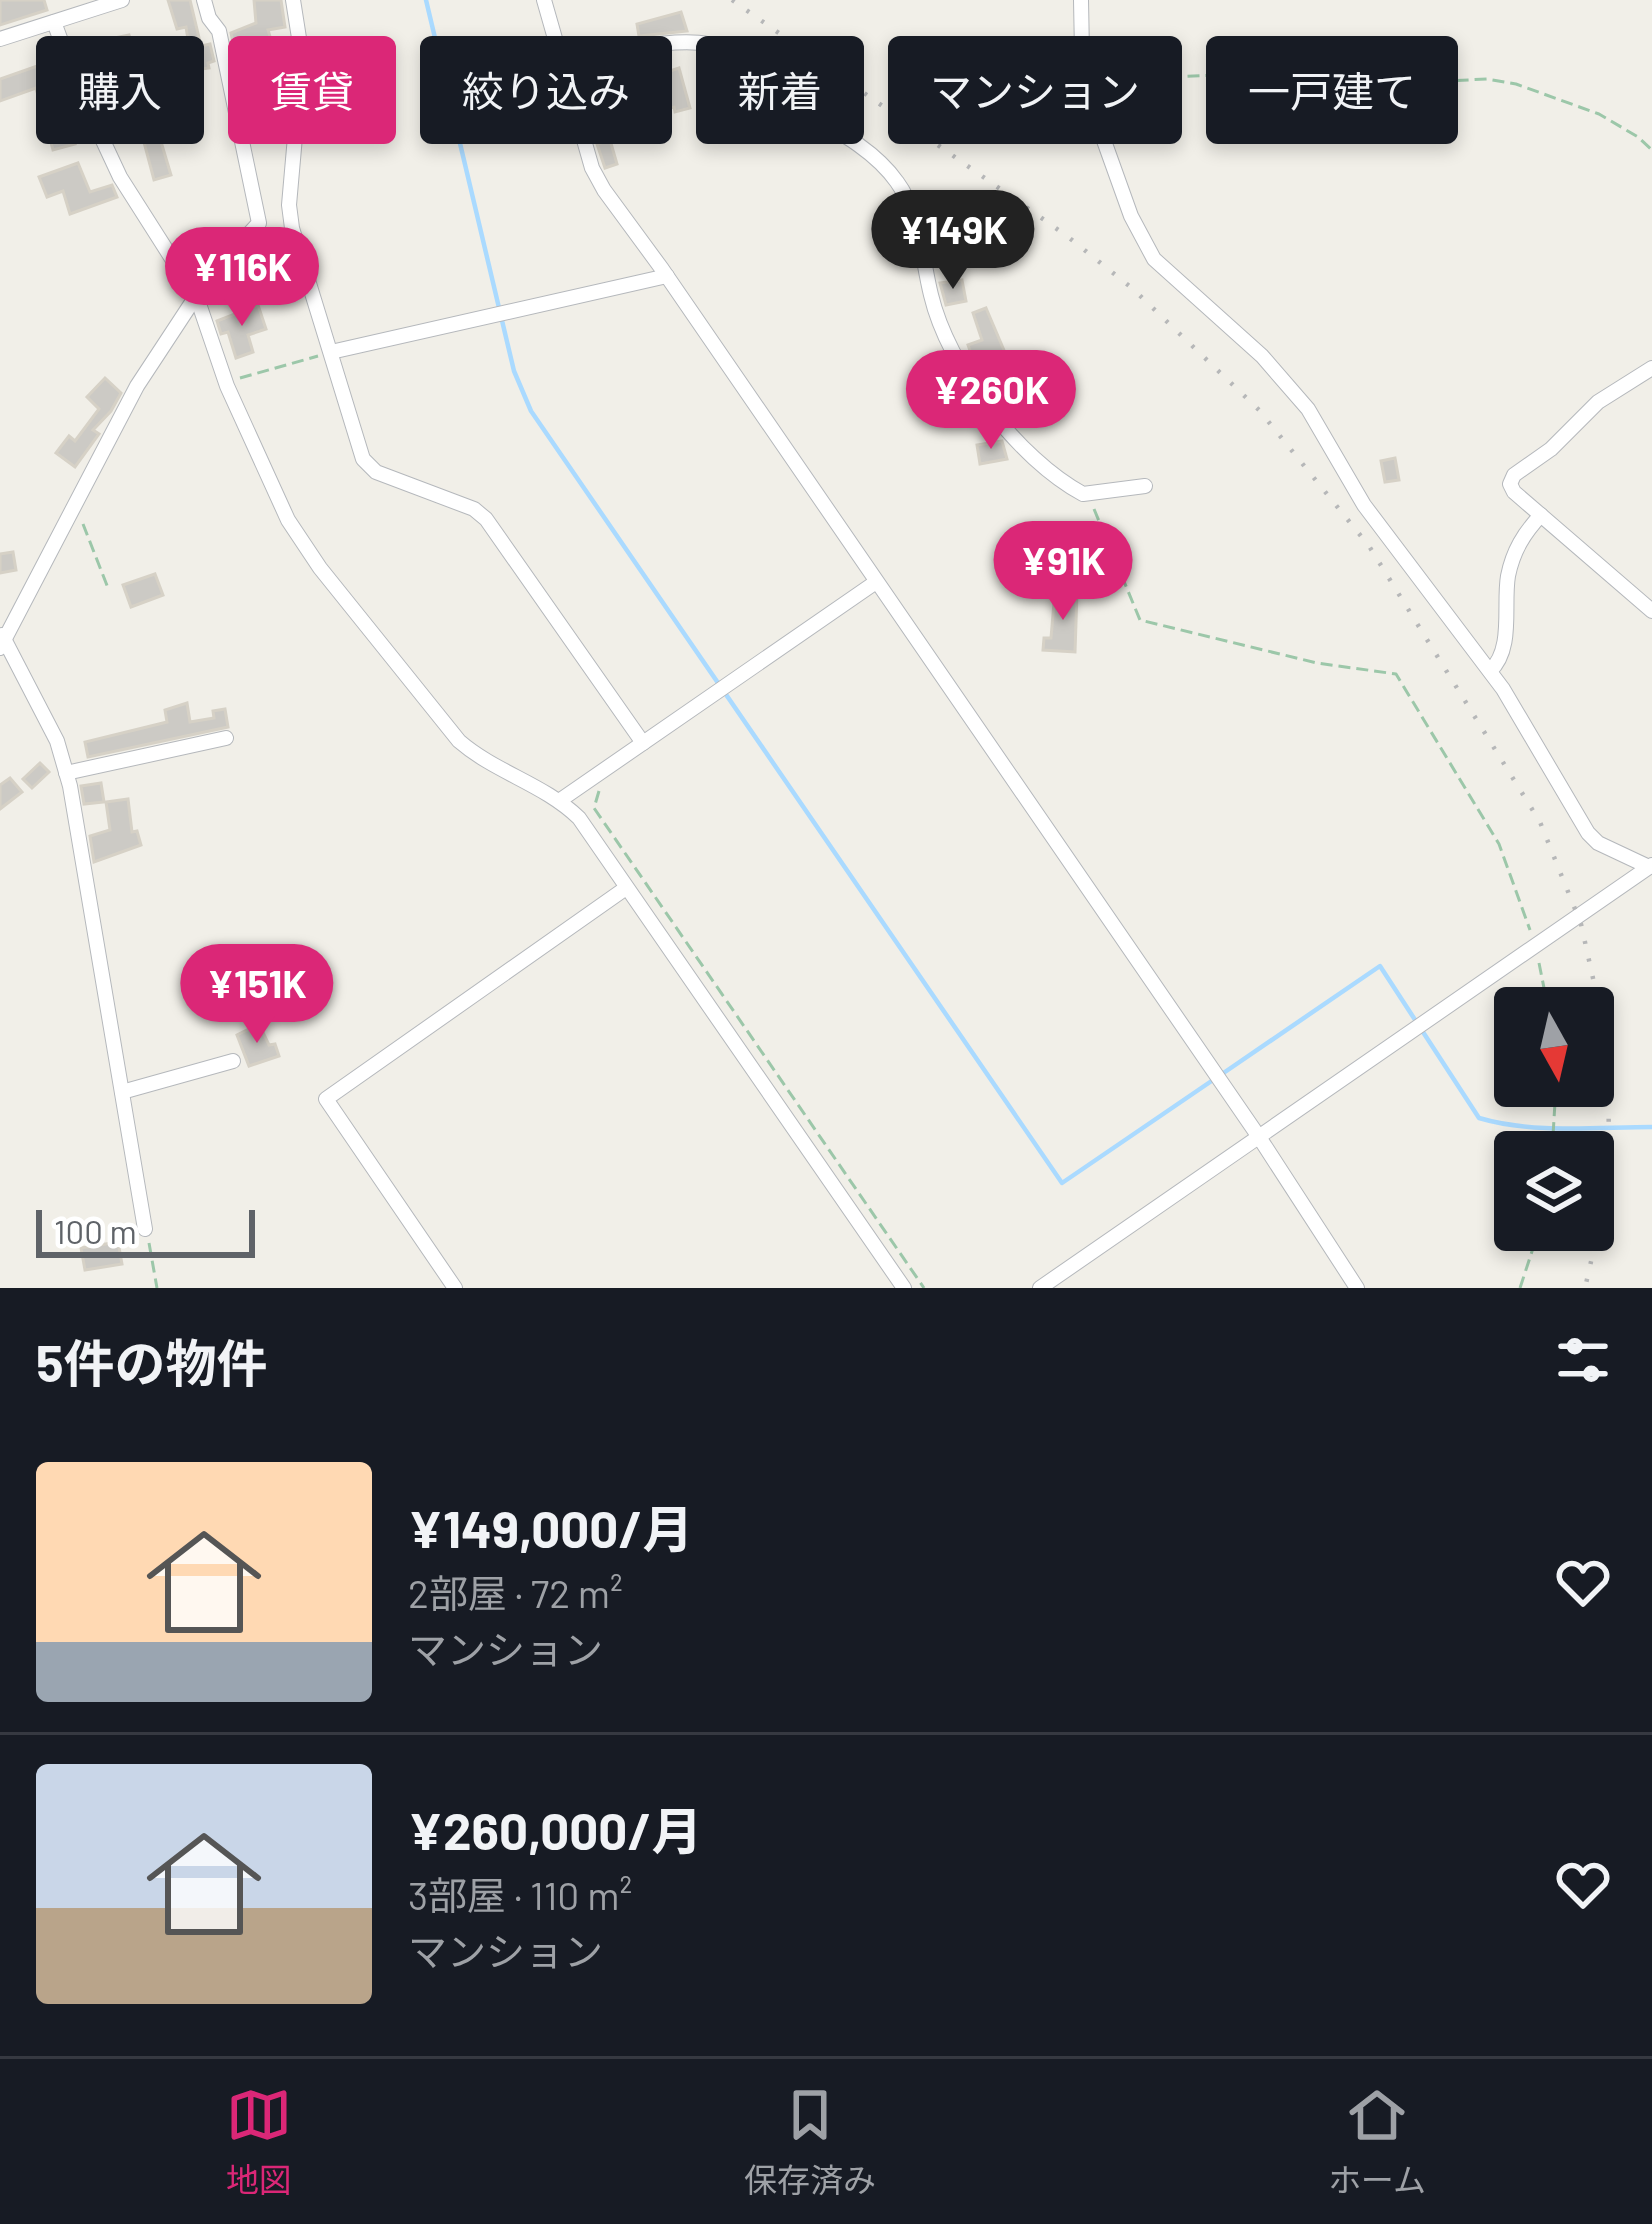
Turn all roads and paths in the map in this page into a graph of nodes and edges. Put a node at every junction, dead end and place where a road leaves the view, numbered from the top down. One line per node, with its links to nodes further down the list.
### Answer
1 (122, 0): 6 (street)
2 (204, 0): 15 (street)
3 (293, 0): 16 (street)
4 (544, 0): 7 (street)
5 (1081, 0): 8 (street)
6 (54, 22): 9 (street); 18 (street)
7 (554, 36)
8 (1083, 36)
9 (0, 39)
10 (672, 44): 23 (street)
11 (1182, 77): 14 (path)
12 (585, 144): 17 (street)
13 (1105, 144): 30 (street)
14 (1652, 150)
15 (260, 217): 16 (street); 18 (street)
16 (291, 224): 19 (street)
17 (667, 276): 19 (street); 26 (street)
18 (196, 297): 21 (street); 24 (street)
19 (331, 352): 21 (path); 32 (street)
20 (1652, 368): 25 (street)
21 (226, 382): 35 (street)
22 (1145, 486): 23 (street)
23 (1088, 495): 38 (path)
24 (73, 507): 27 (path); 29 (street)
25 (1540, 515): 28 (street); 30 (street)
26 (876, 582): 32 (street); 42 (street)
27 (108, 588)
28 (1652, 611)
29 (2, 640): 33 (street)
30 (1490, 671): 36 (street)
31 (226, 738): 33 (street)
32 (643, 743): 35 (street)
33 (66, 773): 41 (street)
34 (600, 790): 48 (path)
35 (559, 801): 37 (street)
36 (1650, 866): 38 (street)
37 (626, 888): 46 (street); 47 (street)
38 (1534, 944): 39 (path); 42 (street)
39 (1543, 987)
40 (233, 1061): 41 (street)
41 (122, 1092): 43 (street)
42 (1259, 1137): 49 (street); 50 (street)
43 (145, 1229): 45 (path)
44 (1532, 1251): 51 (path)
45 (157, 1288)
46 (455, 1288)
47 (904, 1288)
48 (924, 1288)
49 (1040, 1288)
50 (1357, 1288)
51 (1520, 1288)

